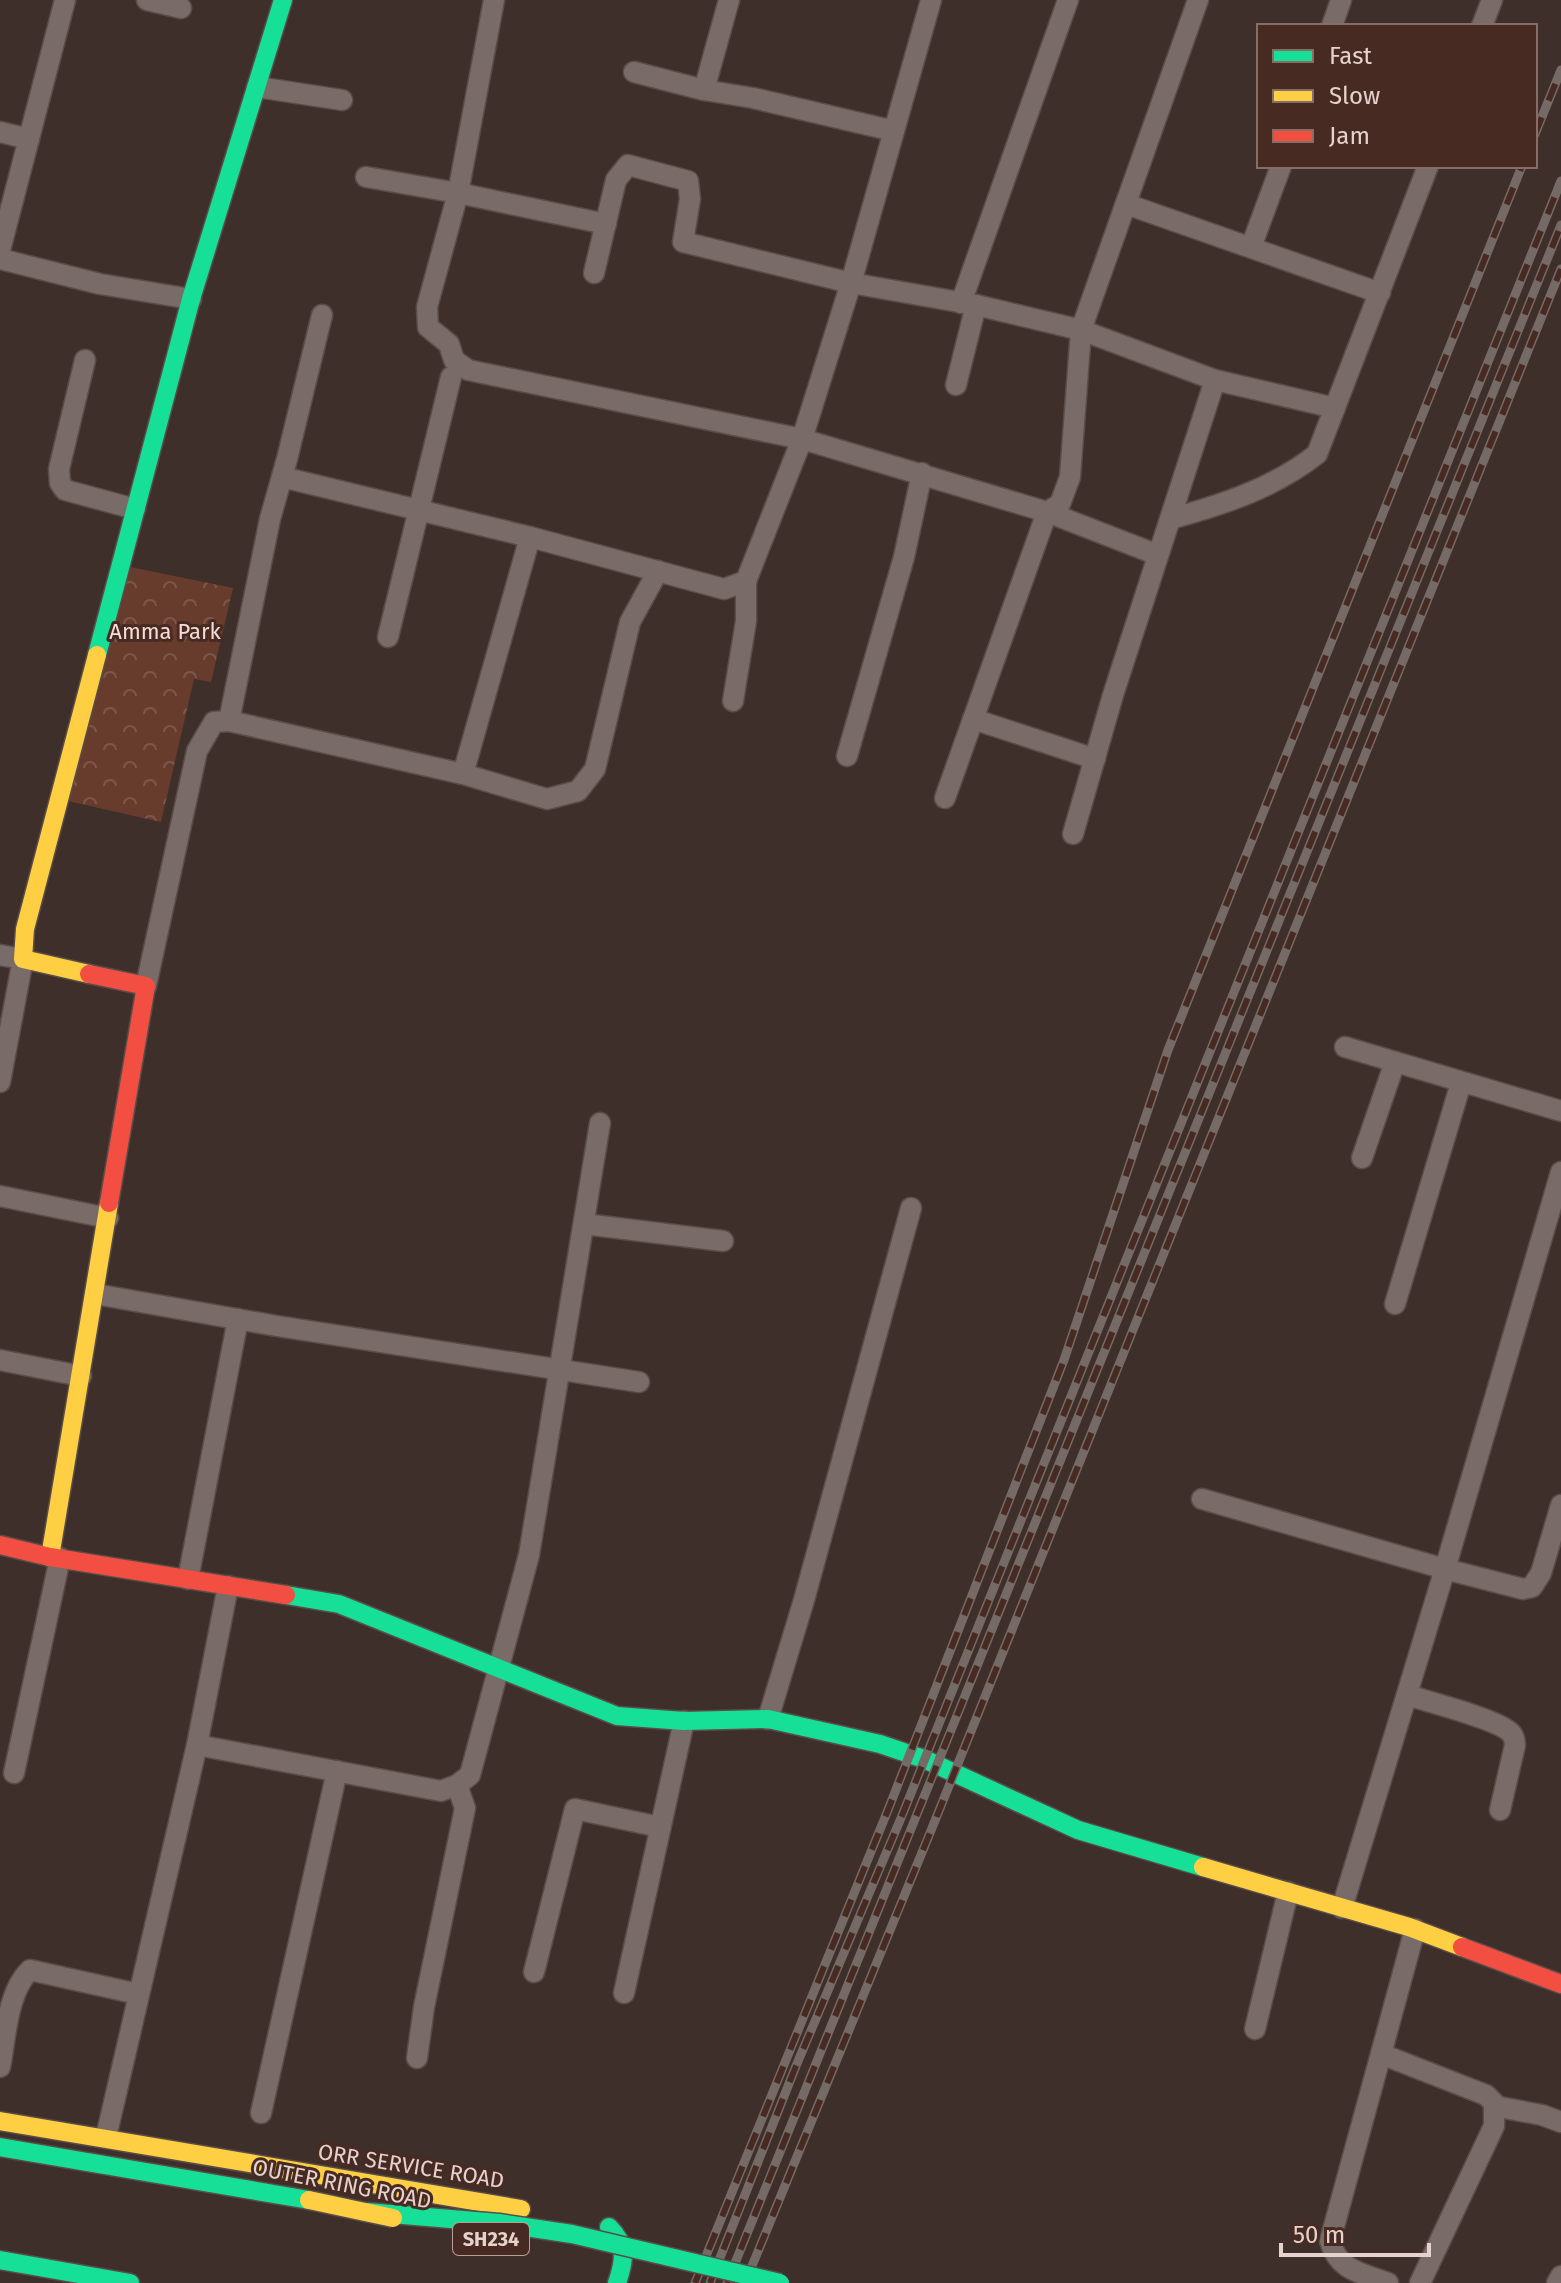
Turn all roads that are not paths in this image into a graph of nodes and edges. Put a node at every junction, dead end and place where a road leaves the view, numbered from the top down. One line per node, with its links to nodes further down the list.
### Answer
1 (65, 0): 20 (street)
2 (147, 0): 11 (street)
3 (283, 0): 15 (main road)
4 (494, 0): 24 (street)
5 (729, 0): 16 (street)
6 (931, 0): 18 (street)
7 (1068, 0): 34 (street)
8 (1198, 0): 25 (street)
9 (1341, 0): 12 (street)
10 (1486, 1): 13 (street)
11 (181, 8)
12 (1333, 24)
13 (1482, 24)
14 (634, 72): 16 (street)
15 (257, 87): 17 (street); 33 (main road)
16 (704, 90): 18 (street)
17 (342, 100)
18 (894, 131): 31 (street)
19 (0, 132): 20 (street)
20 (29, 139): 28 (street)
21 (1280, 168): 27 (street)
22 (1427, 168): 32 (street)
23 (366, 177): 24 (street)
24 (458, 193): 26 (street); 42 (street)
25 (1126, 204): 27 (street); 36 (street)
26 (606, 224): 30 (street); 31 (street)
27 (1251, 247): 32 (street)
28 (0, 250)
29 (0, 259): 33 (street)
30 (594, 273)
31 (851, 283): 34 (street); 42 (street)
32 (1380, 293): 41 (street)
33 (191, 299): 45 (main road)
34 (969, 304): 36 (street); 40 (street)
35 (322, 315): 44 (street)
36 (1081, 330): 39 (street); 47 (street)
37 (85, 360): 45 (street)
38 (451, 377): 46 (street)
39 (1215, 380): 41 (street); 48 (street)
40 (956, 385)
41 (1335, 408): 48 (street)
42 (802, 439): 43 (street); 52 (street)
43 (922, 473): 47 (street); 57 (street)
44 (282, 477): 46 (street); 56 (street)
45 (135, 509): 63 (main road)
46 (419, 511): 49 (street); 53 (street)
47 (1047, 512): 50 (street); 55 (street)
48 (1170, 519): 50 (street)
49 (530, 537): 51 (street); 59 (street)
50 (1158, 555): 58 (street)
51 (658, 571): 52 (street); 59 (street)
52 (746, 581): 54 (street)
53 (388, 637)
54 (733, 701)
55 (973, 719): 58 (street); 60 (street)
56 (229, 721): 59 (street); 64 (street)
57 (847, 756)
58 (1095, 759): 61 (street)
59 (463, 774)
60 (945, 798)
61 (1073, 834)
62 (0, 955): 63 (street)
63 (23, 959): 64 (main road); 67 (street)
64 (146, 986): 75 (main road)
65 (1345, 1047): 66 (street)
66 (1395, 1062): 68 (street); 71 (street)
67 (0, 1082)
68 (1461, 1083): 69 (street); 79 (street)
69 (1561, 1111)
70 (600, 1123): 76 (street)
71 (1362, 1158)
72 (1561, 1172): 89 (street)
73 (0, 1196): 75 (street)
74 (911, 1208): 94 (street)
75 (108, 1218): 78 (main road)
76 (584, 1224): 77 (street); 82 (street)
77 (723, 1241)
78 (95, 1294): 80 (street); 83 (main road)
79 (1395, 1304)
80 (238, 1319): 82 (street); 90 (street)
81 (0, 1360): 83 (street)
82 (560, 1369): 84 (street); 92 (street)
83 (81, 1376): 88 (main road)
84 (639, 1382)
85 (1202, 1499): 89 (street)
86 (1561, 1505): 89 (street)
87 (0, 1545): 88 (main road)
88 (55, 1558): 90 (main road); 98 (street)
89 (1445, 1569): 93 (street)
90 (188, 1579): 91 (main road)
91 (228, 1586): 92 (main road); 96 (street)
92 (498, 1668): 95 (main road); 99 (street)
93 (1407, 1695): 100 (street); 103 (street)
94 (768, 1719): 95 (main road); 102 (main road)
95 (684, 1721): 101 (street)
96 (197, 1745): 97 (street); 108 (street)
97 (337, 1771): 99 (street); 114 (street)
98 (14, 1773)
99 (457, 1785): 111 (street)
100 (1500, 1810)
101 (660, 1827): 105 (street); 107 (street)
102 (1288, 1892): 103 (main road); 109 (street)
103 (1342, 1908): 104 (main road)
104 (1415, 1929): 106 (main road); 110 (street)
105 (534, 1972)
106 (1561, 1984)
107 (624, 1993)
108 (138, 1994): 112 (street); 117 (street)
109 (1255, 2029)
110 (1381, 2054): 113 (street); 128 (street)
111 (417, 2058)
112 (0, 2067)
113 (1494, 2106): 116 (street); 129 (street)
114 (261, 2113)
115 (0, 2121): 117 (main road, ORR SERVICE ROAD)
116 (1561, 2122)
117 (106, 2137): 126 (main road, ORR SERVICE ROAD)
118 (0, 2147): 119 (main road, OUTER RING ROAD / SH234, bridge)
119 (367, 2212): 120 (main road, OUTER RING ROAD / SH234, bridge); 127 (main road, bridge)
120 (510, 2243)
121 (0, 2260): 125 (main road)
122 (597, 2263): 123 (main road)
123 (642, 2275)
124 (1561, 2276): 130 (street)
125 (130, 2283)
126 (617, 2283)
127 (780, 2283)
128 (1388, 2283)
129 (1420, 2283)
130 (1557, 2283)

